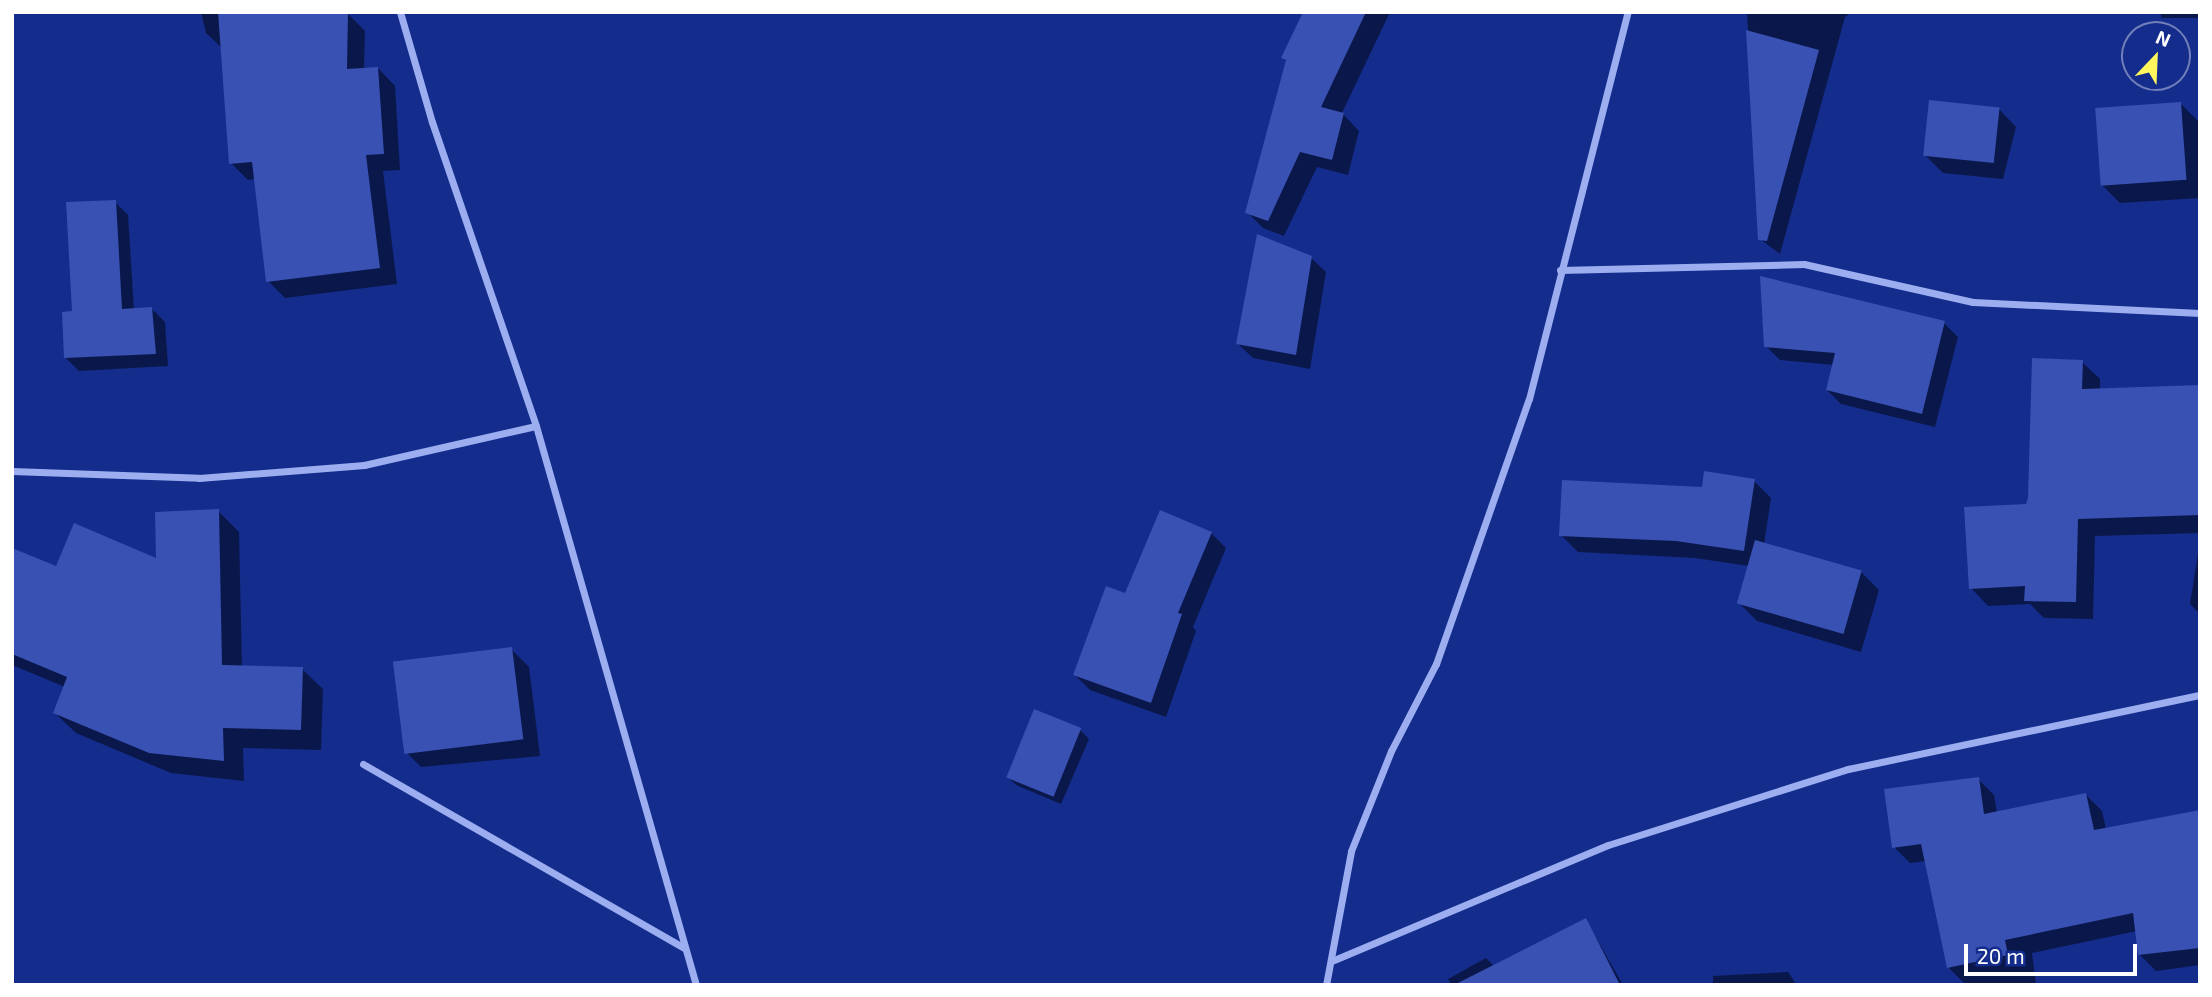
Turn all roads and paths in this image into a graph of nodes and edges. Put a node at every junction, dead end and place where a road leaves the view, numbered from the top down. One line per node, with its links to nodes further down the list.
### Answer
1 (400, 12): 5 (street)
2 (1628, 12): 3 (street)
3 (1560, 270): 4 (street); 10 (street)
4 (2200, 313)
5 (536, 426): 6 (street); 9 (street)
6 (12, 471)
7 (2200, 695): 10 (street)
8 (363, 764): 9 (street)
9 (684, 949): 11 (street)
10 (1334, 960): 12 (street)
11 (696, 985)
12 (1326, 985)

